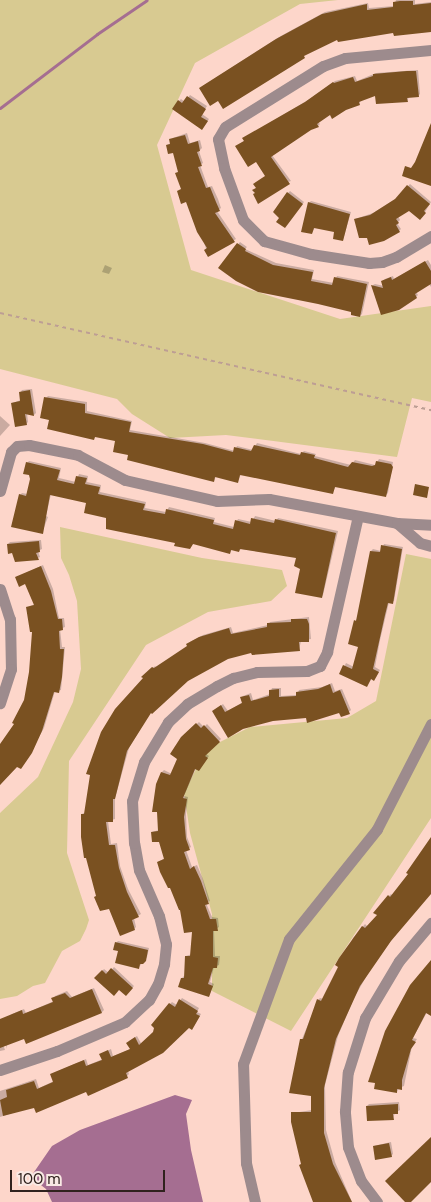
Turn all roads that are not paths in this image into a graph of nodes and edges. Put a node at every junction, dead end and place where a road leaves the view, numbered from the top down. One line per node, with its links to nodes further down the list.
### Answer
1 (431, 50): 2 (street)
2 (431, 236)
3 (0, 491): 4 (street)
4 (358, 516): 5 (street); 12 (street)
5 (397, 523): 6 (street); 7 (street)
6 (431, 525)
7 (431, 546)
8 (0, 589): 9 (street)
9 (0, 703)
10 (431, 724): 13 (street)
11 (431, 923): 14 (street)
12 (0, 1070)
13 (255, 1202)
14 (377, 1202)

